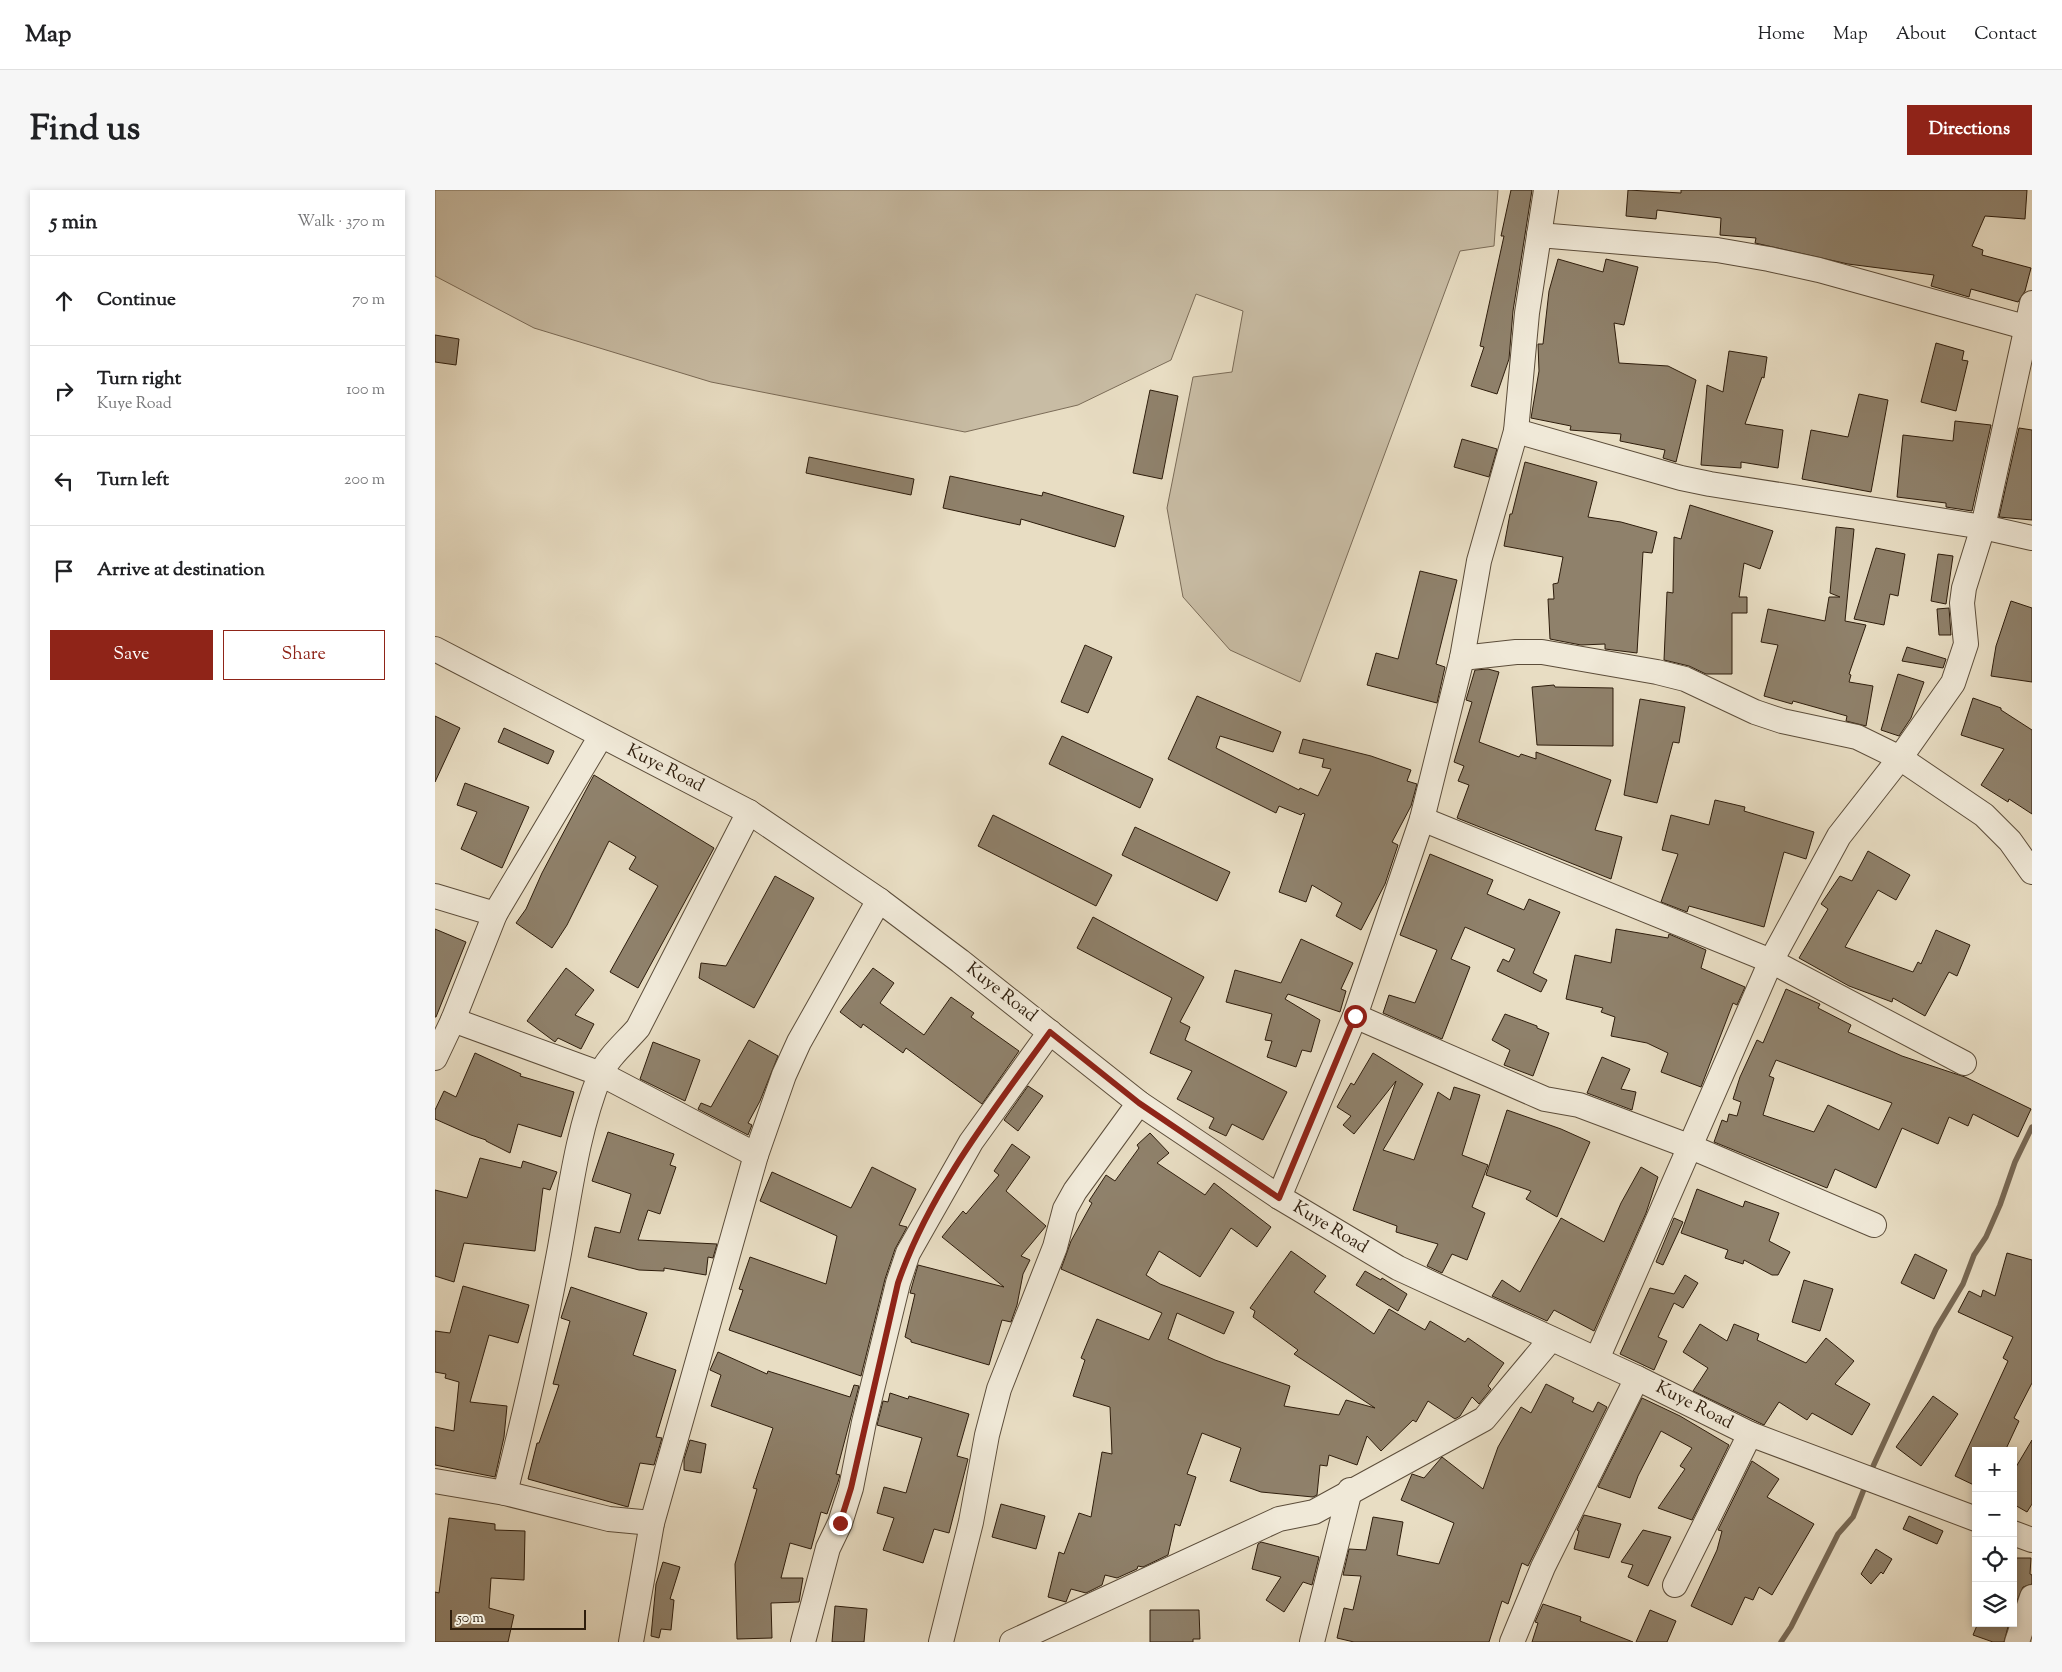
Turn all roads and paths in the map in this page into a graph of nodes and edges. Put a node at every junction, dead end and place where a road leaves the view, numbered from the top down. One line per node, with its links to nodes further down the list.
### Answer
1 (1546, 190): 2 (street)
2 (1539, 235): 4 (street); 5 (street)
3 (2032, 303): 4 (street)
4 (2029, 329): 6 (street)
5 (1516, 431): 6 (street); 9 (street)
6 (1983, 527): 7 (street); 11 (street)
7 (2032, 538)
8 (435, 649): 10 (street, Kuye Road)
9 (1462, 658): 11 (street); 13 (street)
10 (601, 736): 12 (street, Kuye Road); 17 (street)
11 (1900, 758): 14 (street); 18 (street)
12 (749, 812): 16 (street, Kuye Road); 24 (street)
13 (1422, 819): 18 (street); 19 (street)
14 (2032, 872)
15 (435, 896): 17 (street)
16 (879, 900): 21 (street, Kuye Road); 27 (street)
17 (495, 914): 20 (street)
18 (1771, 961): 23 (street); 26 (street)
19 (1355, 1016): 26 (street); 28 (street)
20 (453, 1020): 22 (street); 24 (street)
21 (1050, 1032): 25 (street, Kuye Road); 44 (street)
22 (435, 1058)
23 (1964, 1063)
24 (601, 1074): 27 (street); 36 (street)
25 (1139, 1103): 28 (street, Kuye Road); 45 (street)
26 (1691, 1147): 29 (street); 31 (street)
27 (756, 1155): 38 (street)
28 (1279, 1198): 30 (street, Kuye Road)
29 (1874, 1225)
30 (1551, 1339): 31 (street, Kuye Road); 35 (street)
31 (1597, 1359): 32 (street, Kuye Road)
32 (1637, 1378): 33 (street, Kuye Road); 48 (street)
33 (1750, 1434): 37 (street, Kuye Road); 41 (street)
34 (435, 1481): 36 (street)
35 (1350, 1490): 46 (street); 47 (street)
36 (505, 1493): 38 (street)
37 (1972, 1517)
38 (652, 1523): 43 (street)
39 (2017, 1534): 40 (street)
40 (2032, 1540)
41 (1675, 1585)
42 (2032, 1597): 49 (street)
43 (631, 1642)
44 (803, 1642)
45 (941, 1642)
46 (1011, 1642)
47 (1312, 1642)
48 (1512, 1642)
49 (2017, 1642)

